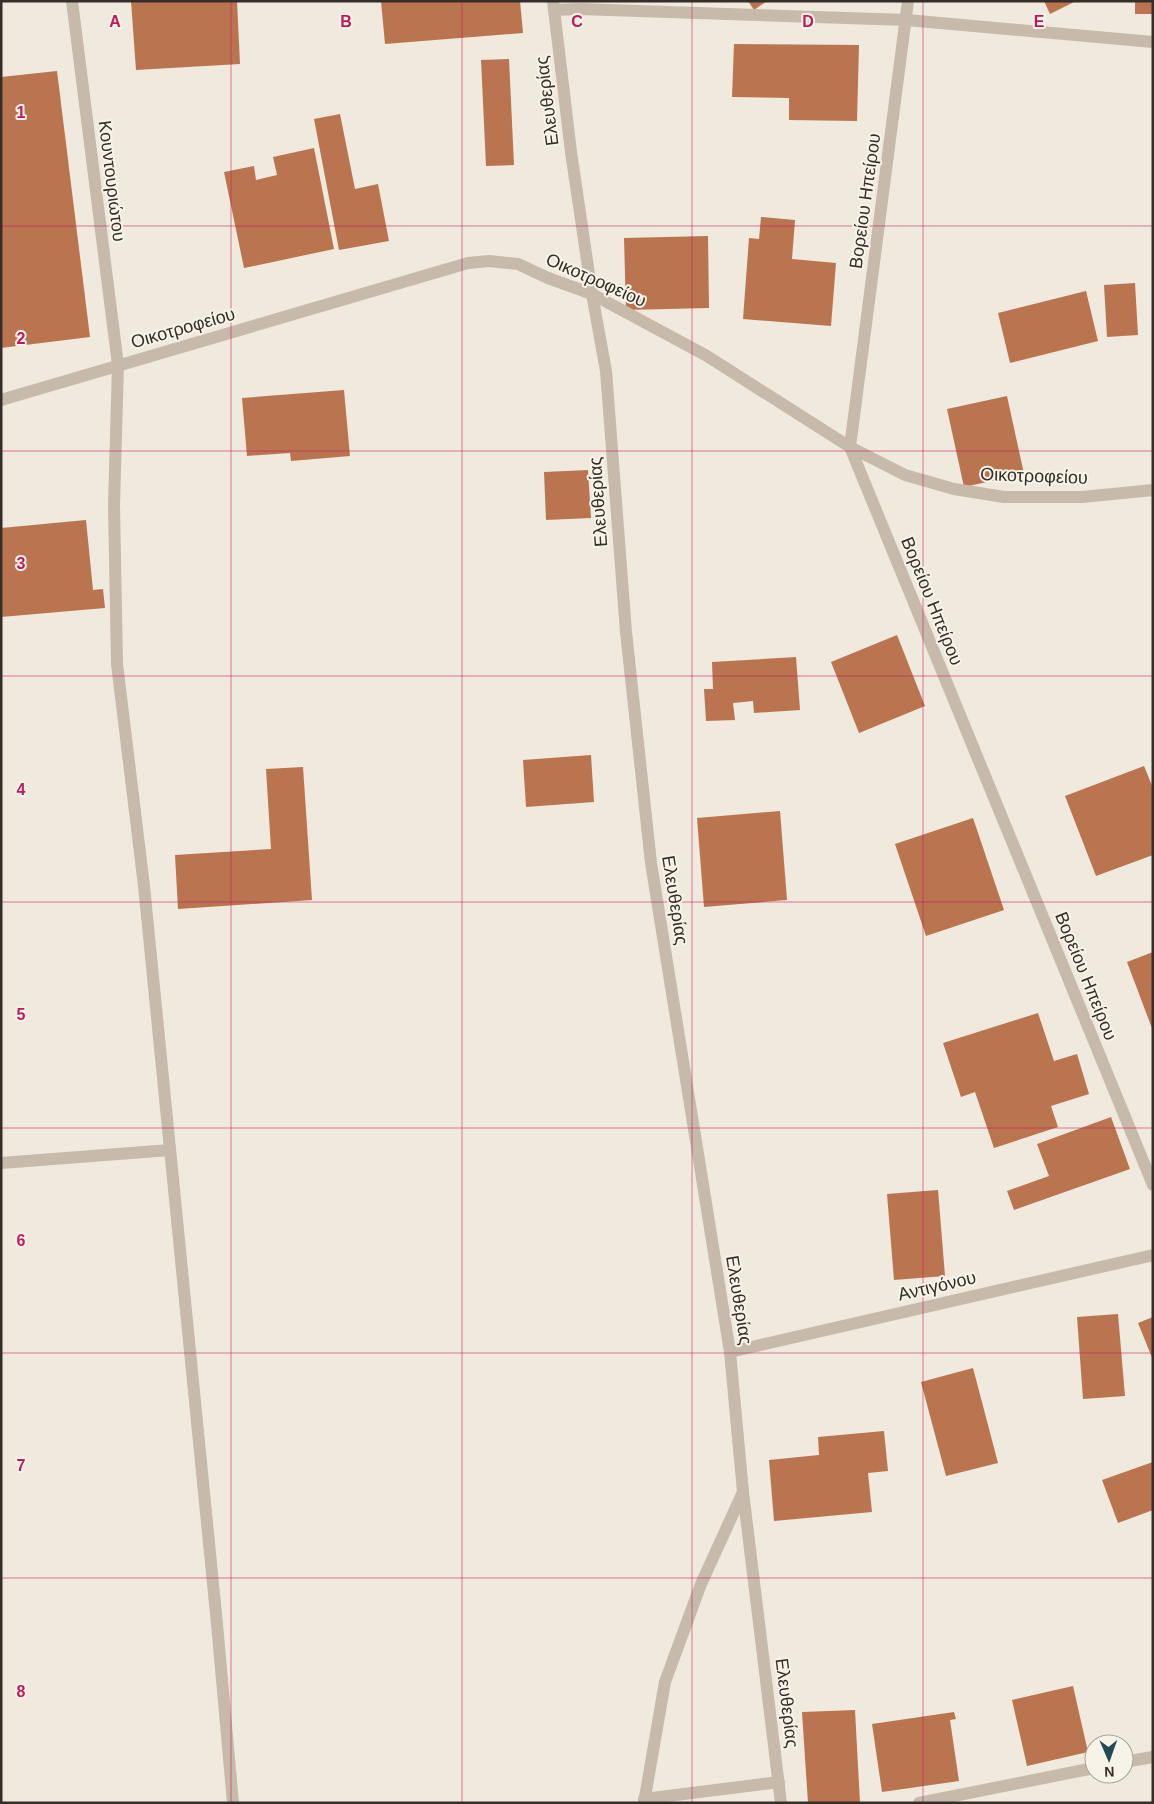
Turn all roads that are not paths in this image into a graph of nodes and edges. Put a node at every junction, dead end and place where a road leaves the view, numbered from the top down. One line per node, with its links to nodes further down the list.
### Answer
1 (72, 1): 8 (street, Κουντουριώτου)
2 (908, 1): 5 (street, Βορείου Ηπείρου)
3 (583, 5): 4 (street); 5 (street)
4 (554, 6): 7 (street, Ελευθερίας)
5 (907, 20): 6 (street); 10 (street, Βορείου Ηπείρου)
6 (1153, 42)
7 (592, 294): 8 (street, Οικοτροφείου); 10 (street, Οικοτροφείου); 16 (street, Ελευθερίας)
8 (118, 365): 9 (street, Οικοτροφείου); 12 (street, Κουντουριώτου)
9 (1, 400)
10 (850, 447): 11 (street, Οικοτροφείου); 14 (street, Βορείου Ηπείρου)
11 (1153, 490)
12 (170, 1150): 13 (street); 23 (street, Κουντουριώτου)
13 (1, 1163)
14 (1153, 1185)
15 (1153, 1255): 16 (street, Αντιγόνου)
16 (730, 1352): 17 (street, Ελευθερίας)
17 (743, 1492): 21 (street, Ελευθερίας); 22 (street)
18 (1153, 1757): 19 (street)
19 (1134, 1760)
20 (1084, 1770): 25 (street)
21 (779, 1782): 22 (street); 24 (street, Ελευθερίας)
22 (644, 1801)
23 (233, 1803)
24 (782, 1803)
25 (919, 1803)

